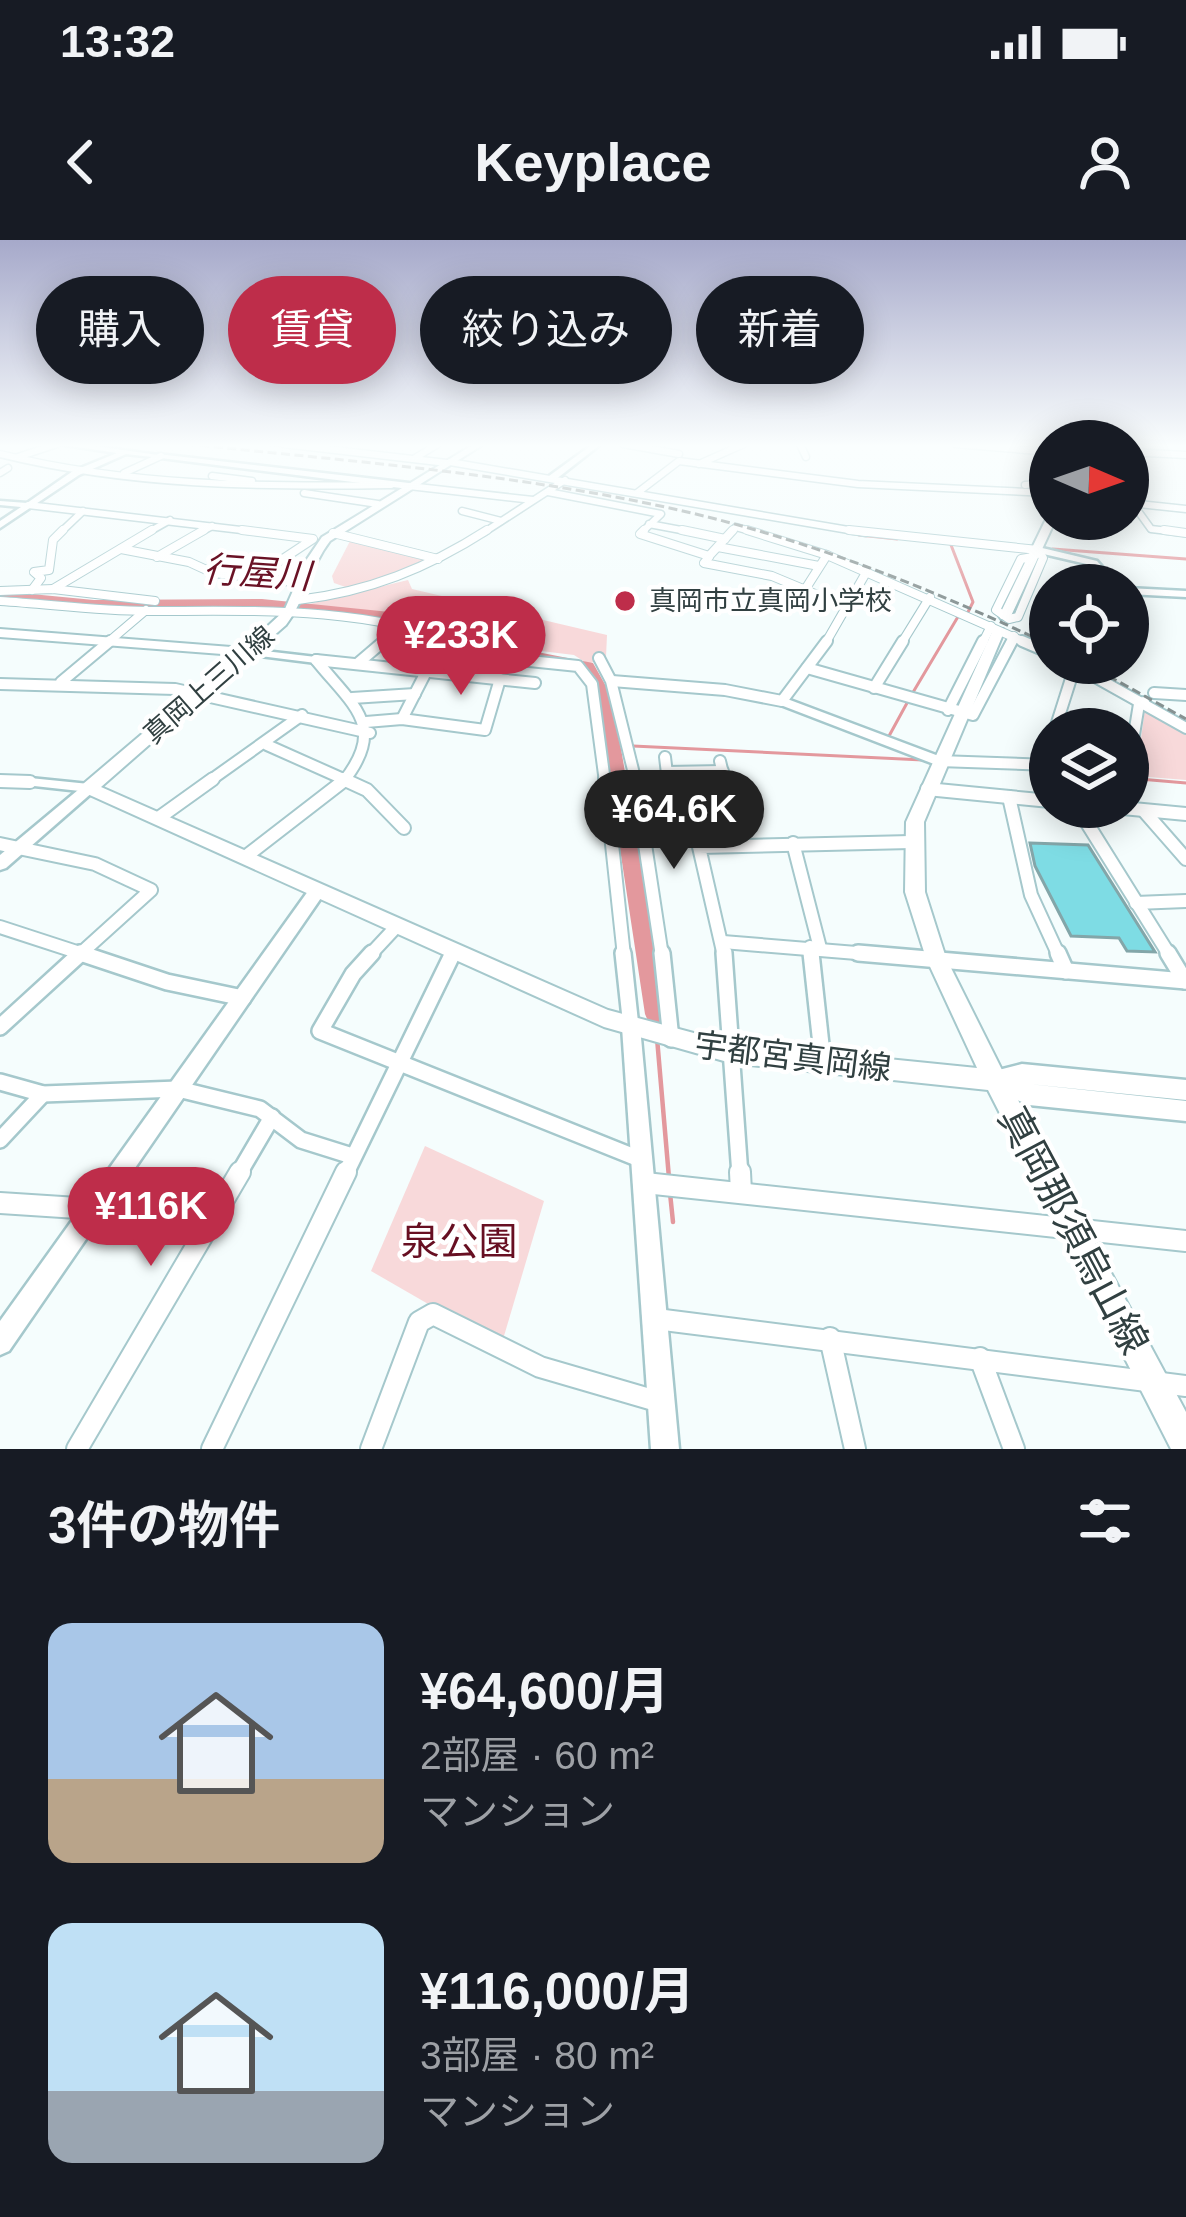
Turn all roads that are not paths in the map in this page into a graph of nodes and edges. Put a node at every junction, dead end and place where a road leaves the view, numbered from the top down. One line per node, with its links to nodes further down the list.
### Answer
1 (36, 500): 9 (street)
2 (352, 500): 8 (street)
3 (385, 500): 8 (main road, 真岡上三川線)
4 (534, 500): 15 (street)
5 (591, 500): 16 (street)
6 (679, 500): 25 (street)
7 (0, 502): 9 (street)
8 (379, 505): 20 (main road, 真岡上三川線)
9 (28, 506): 12 (street); 17 (street)
10 (1149, 508): 11 (street)
11 (1186, 509)
12 (83, 510): 14 (street); 38 (street)
13 (462, 511): 15 (street)
14 (171, 520): 18 (street); 24 (street)
15 (501, 520): 29 (street)
16 (649, 524): 23 (street); 27 (street)
17 (0, 525)
18 (213, 525): 28 (street); 34 (street)
19 (1149, 527): 21 (street)
20 (333, 533): 29 (street); 35 (main road, 真岡上三川線)
21 (1186, 533)
22 (1041, 540): 25 (main road)
23 (722, 543): 26 (street); 27 (street); 32 (street)
24 (121, 549): 28 (street); 39 (street)
25 (1035, 554): 30 (street); 31 (street); 40 (street); 48 (main road)
26 (827, 555): 32 (street); 33 (street)
27 (710, 556): 36 (street)
28 (155, 558): 34 (street)
29 (438, 559): 45 (street)
30 (1040, 564)
31 (1095, 564)
32 (819, 566): 36 (street)
33 (867, 571): 43 (street); 46 (street)
34 (254, 578): 35 (street)
35 (302, 583): 45 (main road, 真岡上三川線)
36 (806, 588): 46 (street)
37 (0, 590): 38 (street)
38 (32, 590): 39 (street)
39 (53, 590): 47 (street)
40 (1029, 592)
41 (1149, 592): 42 (street)
42 (1186, 594)
43 (930, 597): 50 (street); 68 (street)
44 (0, 601): 47 (street)
45 (294, 606): 47 (street); 49 (street); 55 (main road, 真岡上三川線)
46 (849, 608): 60 (street)
47 (145, 610): 52 (street)
48 (1005, 616)
49 (405, 623): 56 (street); 59 (street)
50 (1001, 632): 54 (street); 79 (main road)
51 (4, 636): 52 (main road)
52 (111, 642): 55 (main road); 65 (street)
53 (509, 642): 56 (street)
54 (1029, 644)
55 (248, 652): 58 (street); 69 (main road, 真岡上三川線)
56 (491, 652): 77 (street)
57 (599, 658): 63 (street)
58 (316, 660): 59 (street); 73 (street)
59 (357, 664): 61 (street)
60 (807, 668): 68 (street); 74 (street)
61 (426, 672): 62 (street); 71 (street)
62 (500, 679): 64 (street); 81 (street)
63 (612, 681): 74 (street); 78 (street)
64 (535, 682)
65 (59, 684): 67 (street); 69 (street)
66 (1109, 684): 75 (street)
67 (1, 688)
68 (874, 688): 79 (street)
69 (200, 693): 80 (street); 92 (main road, 真岡上三川線)
70 (1154, 693): 72 (street)
71 (415, 694): 73 (street); 81 (street)
72 (1186, 695)
73 (352, 698): 82 (street)
74 (782, 701): 86 (street)
75 (1144, 703): 76 (street); 83 (street)
76 (1138, 708)
77 (598, 711): 78 (street); 126 (street)
78 (622, 712): 100 (street)
79 (955, 712): 86 (main road)
80 (302, 716): 82 (street); 84 (street)
81 (402, 719): 82 (street)
82 (368, 727): 89 (street)
83 (1186, 728)
84 (267, 745): 89 (street); 98 (street)
85 (665, 757): 88 (street)
86 (939, 760): 87 (street); 93 (main road)
87 (1029, 764)
88 (667, 772): 101 (street); 102 (street)
89 (347, 779): 103 (street); 110 (street)
90 (0, 781): 91 (street)
91 (30, 782): 92 (street)
92 (89, 788): 98 (main road, 宇都宮真岡線); 109 (main road)
93 (927, 789): 94 (street); 105 (main road)
94 (1009, 797): 95 (street); 123 (street)
95 (1029, 799)
96 (1149, 811): 97 (street)
97 (1186, 814)
98 (160, 817): 110 (main road, 宇都宮真岡線)
99 (1149, 817): 111 (street)
100 (641, 824): 101 (street); 128 (street)
101 (673, 824): 102 (street)
102 (734, 824): 106 (street)
103 (404, 828)
104 (1090, 828): 115 (street)
105 (911, 842): 107 (street); 122 (main road)
106 (738, 843): 107 (street); 118 (street)
107 (793, 843): 119 (street)
108 (0, 844): 109 (street)
109 (20, 848): 112 (main road); 120 (street)
110 (244, 857): 113 (main road, 宇都宮真岡線)
111 (1186, 859)
112 (0, 864)
113 (317, 891): 117 (main road, 宇都宮真岡線); 125 (street)
114 (1186, 901): 115 (street)
115 (1136, 903): 124 (street)
116 (0, 927): 120 (street)
117 (396, 927): 121 (main road, 宇都宮真岡線); 131 (street)
118 (723, 942): 119 (street); 129 (street)
119 (815, 947): 122 (street); 130 (street)
120 (79, 953): 125 (street); 127 (street)
121 (453, 953): 126 (main road, 宇都宮真岡線); 131 (street)
122 (936, 958): 123 (street); 132 (main road)
123 (1066, 971): 124 (street)
124 (1185, 981)
125 (243, 998): 134 (street)
126 (631, 1027): 128 (main road, 宇都宮真岡線); 141 (street)
127 (0, 1028)
128 (671, 1040): 129 (main road, 宇都宮真岡線)
129 (730, 1053): 130 (main road, 宇都宮真岡線); 142 (street)
130 (824, 1063): 132 (main road, 宇都宮真岡線)
131 (401, 1065): 140 (street); 141 (street)
132 (995, 1080): 135 (main road); 137 (main road); 145 (main road, 真岡那須烏山線)
133 (0, 1082): 136 (street)
134 (178, 1089): 136 (street); 138 (street); 144 (street)
135 (1186, 1090)
136 (44, 1094): 139 (street)
137 (1186, 1111)
138 (272, 1118): 140 (street); 155 (street)
139 (0, 1140)
140 (352, 1156): 156 (street)
141 (644, 1171): 142 (street); 147 (street)
142 (742, 1192): 145 (street)
143 (0, 1203): 144 (street)
144 (94, 1209): 149 (street)
145 (1073, 1228): 146 (street); 151 (main road, 真岡那須烏山線)
146 (1186, 1241)
147 (656, 1319): 148 (street); 153 (street)
148 (830, 1338): 150 (street); 159 (street)
149 (0, 1342)
150 (980, 1358): 151 (street); 160 (street)
151 (1154, 1382): 152 (street); 154 (main road, 真岡那須烏山線)
152 (1186, 1386)
153 (662, 1403): 157 (street); 158 (street)
154 (1186, 1444)
155 (77, 1449)
156 (212, 1449)
157 (371, 1449)
158 (665, 1449)
159 (855, 1449)
160 (1014, 1449)

